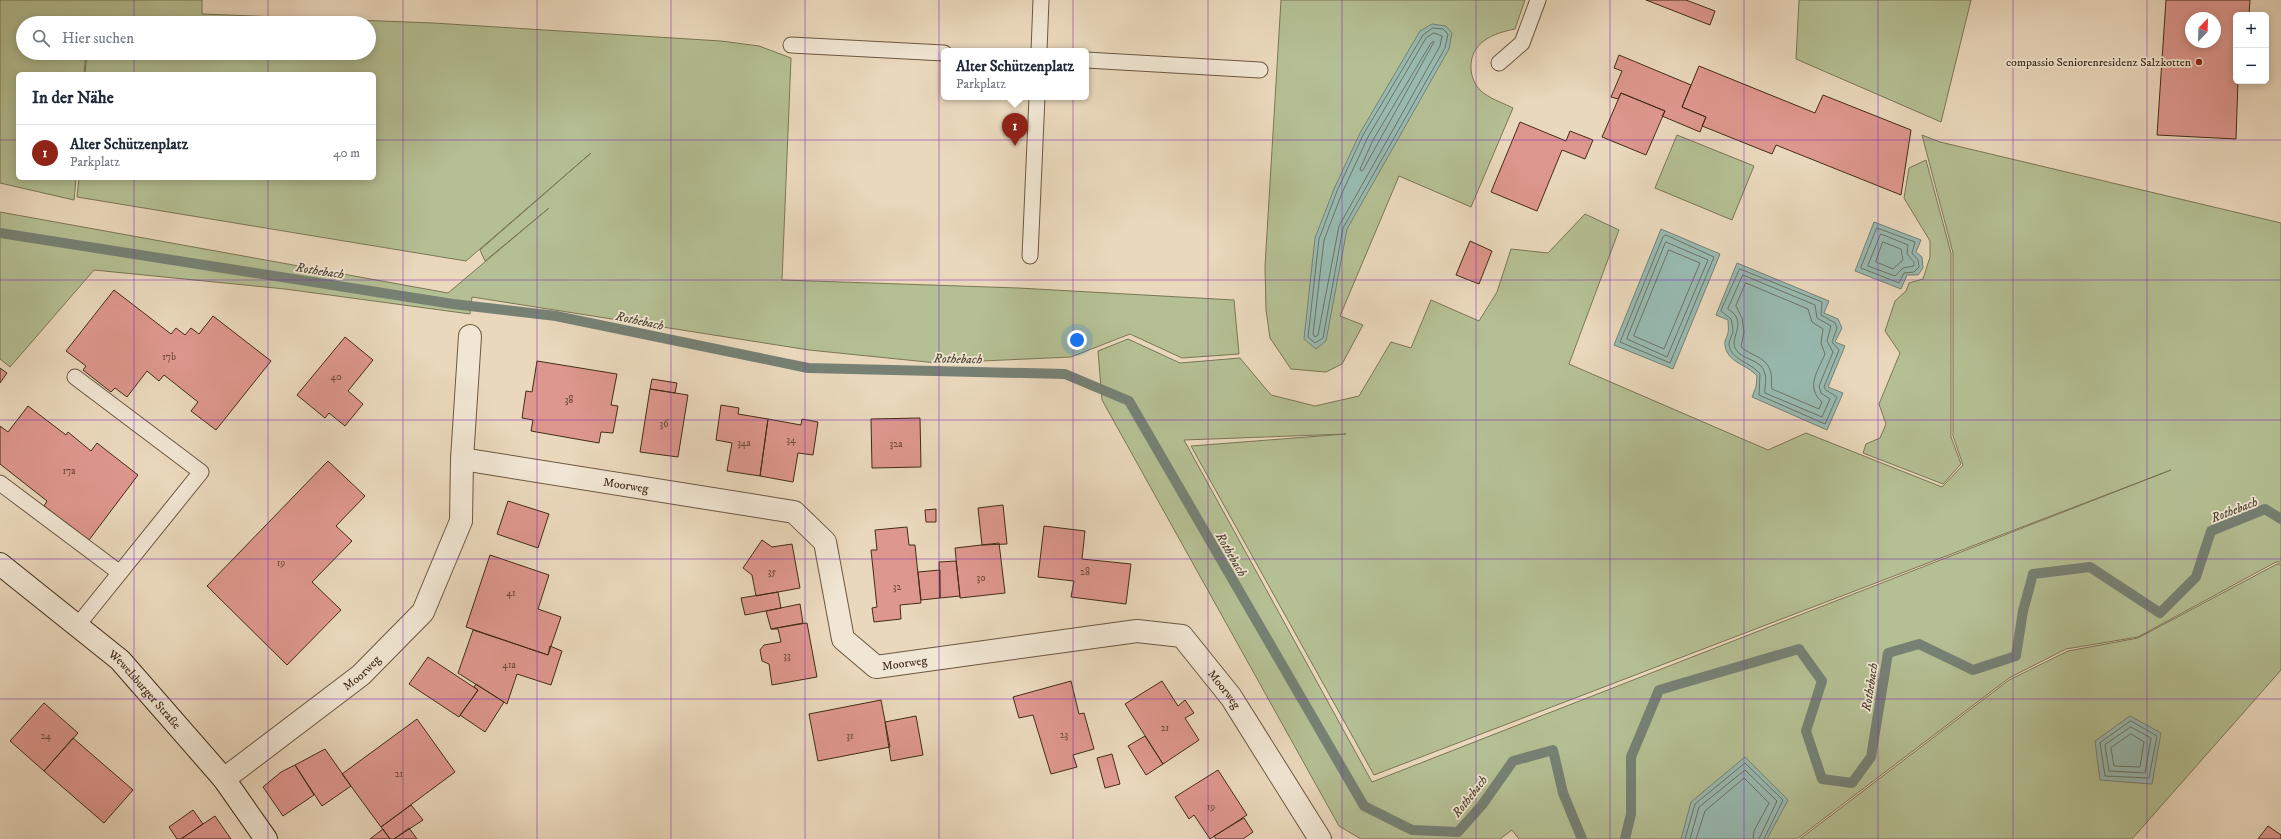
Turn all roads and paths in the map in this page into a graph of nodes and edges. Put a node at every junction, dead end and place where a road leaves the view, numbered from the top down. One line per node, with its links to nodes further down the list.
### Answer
1 (1041, 0): 4 (lane)
2 (1538, 0): 7 (lane)
3 (791, 45): 5 (lane)
4 (1039, 48)
5 (941, 53)
6 (1089, 60): 8 (lane)
7 (1499, 63)
8 (1260, 70)
9 (1037, 100): 10 (lane)
10 (1030, 256)
11 (470, 336): 13 (street, Moorweg)
12 (75, 377): 16 (lane)
13 (462, 459): 18 (street, Moorweg); 20 (street, Moorweg)
14 (0, 483): 16 (lane)
15 (0, 564): 17 (street, Wewelsburger Straße)
16 (120, 574): 17 (lane)
17 (77, 626): 18 (street, Wewelsburger Straße)
18 (224, 780): 19 (street, Wewelsburger Straße)
19 (266, 839)
20 (1320, 839)

